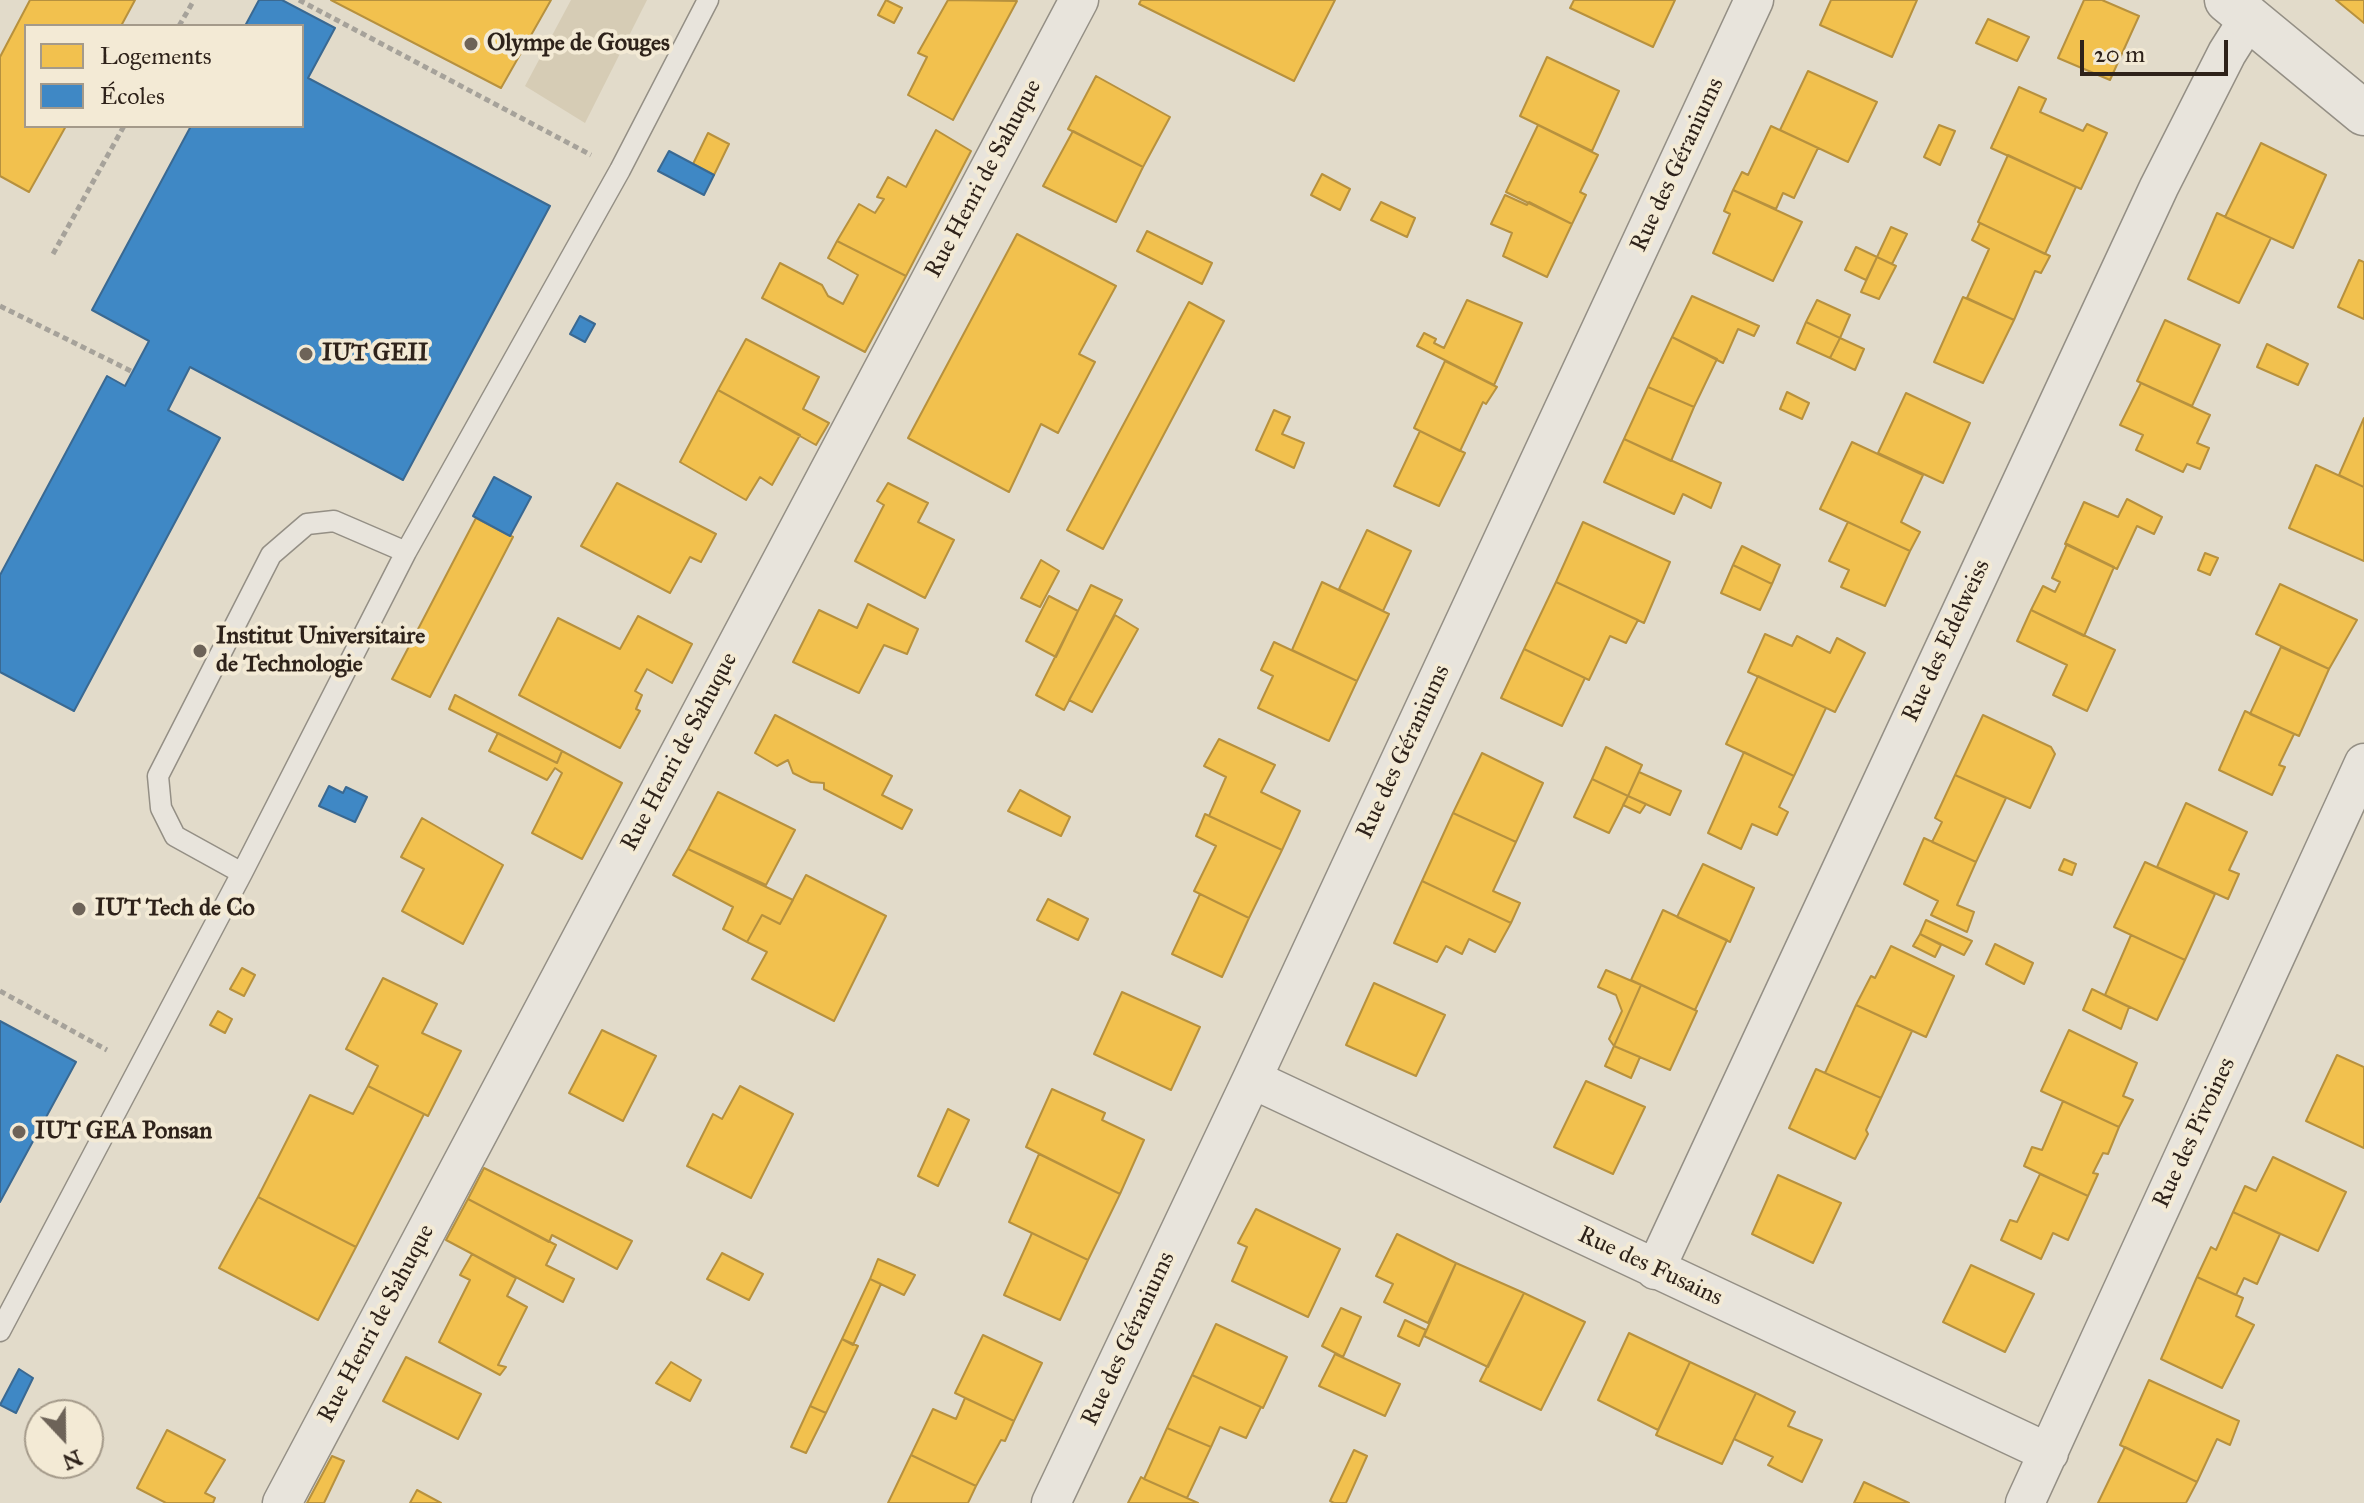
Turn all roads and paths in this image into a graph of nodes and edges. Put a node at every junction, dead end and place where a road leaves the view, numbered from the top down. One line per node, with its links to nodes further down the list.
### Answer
1 (194, 0): 7 (path)
2 (299, 0): 10 (path)
3 (708, 0): 10 (lane)
4 (1079, 0): 23 (street, Rue Henri de Sahuque)
5 (1754, 0): 19 (street, Rue des Géraniums)
6 (2238, 9): 8 (street); 20 (street, Rue des Edelweiss)
7 (180, 24)
8 (2364, 113)
9 (123, 128): 11 (path)
10 (620, 170): 14 (lane)
11 (53, 254)
12 (0, 306): 13 (path)
13 (133, 372)
14 (406, 552): 16 (lane); 16 (lane)
15 (2364, 763): 22 (street, Rue des Pivoines)
16 (242, 873): 18 (lane)
17 (0, 991): 18 (path)
18 (140, 1068): 21 (lane)
19 (1252, 1079): 20 (street, Rue des Fusains); 24 (street, Rue des Géraniums)
20 (1655, 1270): 22 (street, Rue des Fusains)
21 (0, 1331)
22 (2049, 1453): 25 (street, Rue des Pivoines)
23 (282, 1503)
24 (1051, 1503)
25 (2025, 1503)

